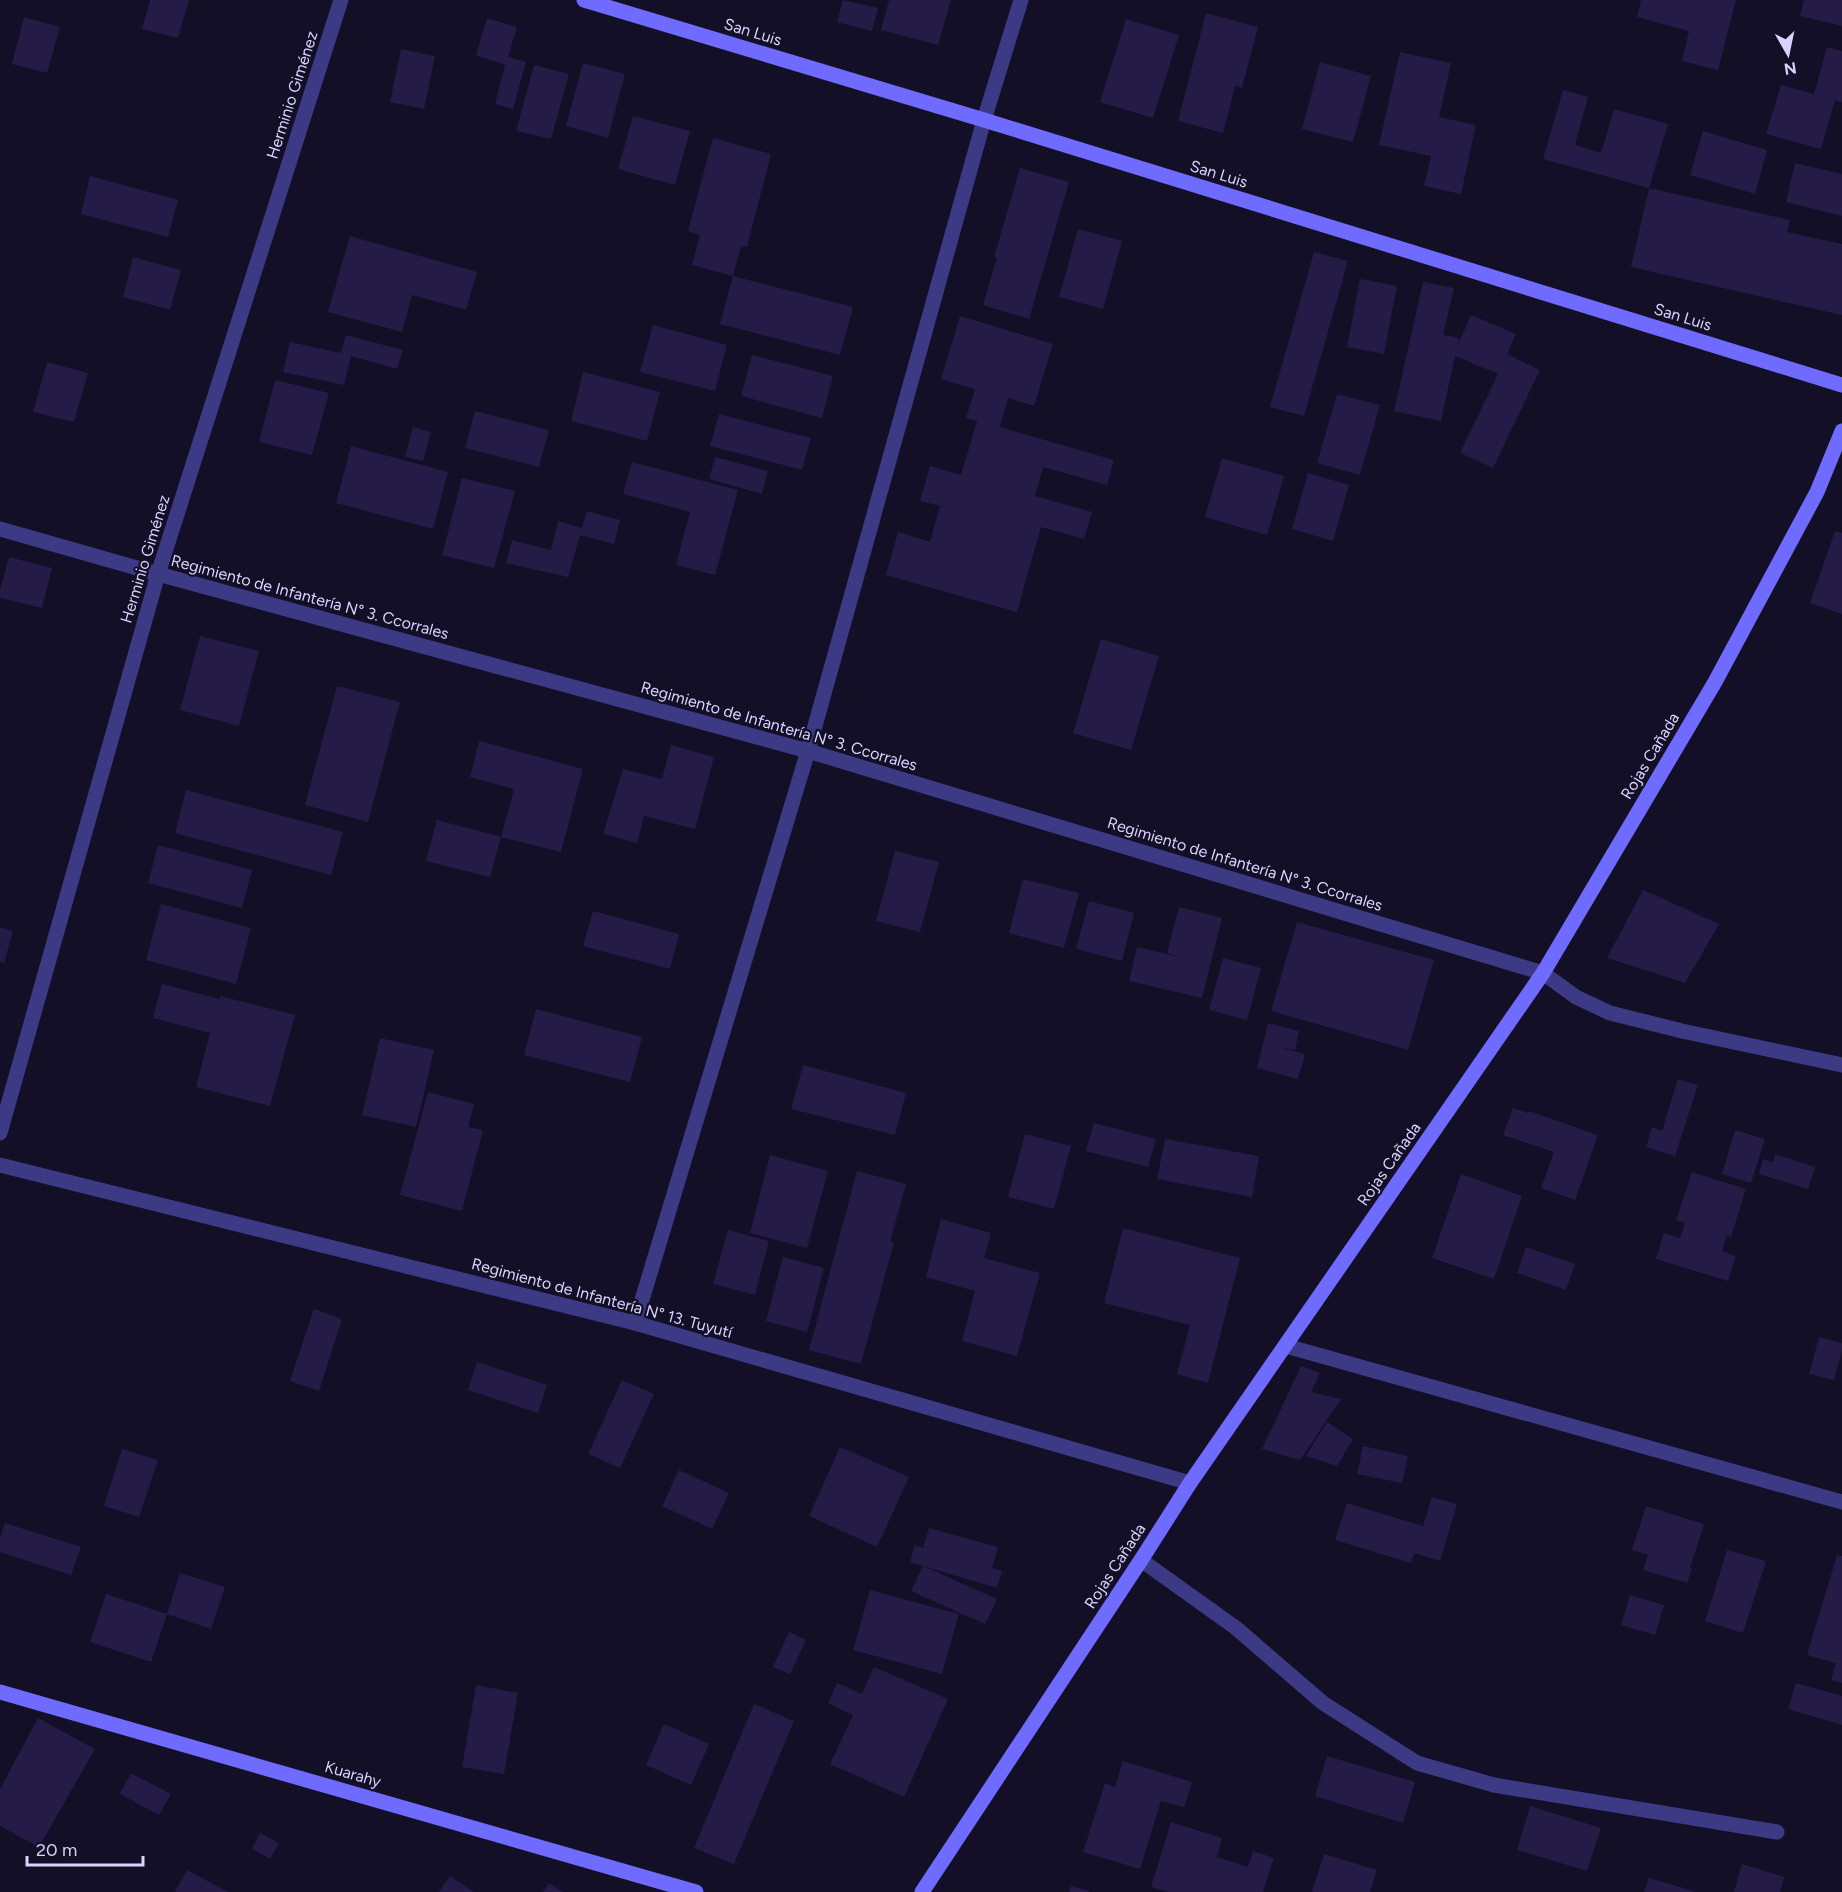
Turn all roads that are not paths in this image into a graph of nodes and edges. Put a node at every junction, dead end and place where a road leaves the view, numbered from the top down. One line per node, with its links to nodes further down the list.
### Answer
1 (341, 0): 8 (street, Herminio Giménez)
2 (584, 0): 4 (street, San Luis)
3 (1021, 0): 4 (street)
4 (984, 120): 5 (street, San Luis); 9 (street)
5 (1842, 385)
6 (1842, 430): 10 (street, Rojas Cañada)
7 (0, 529): 8 (street, Regimiento de Infantería N° 3. Ccorrales)
8 (158, 574): 9 (street, Regimiento de Infantería N° 3. Ccorrales); 12 (street, Herminio Giménez)
9 (808, 751): 10 (street, Regimiento de Infantería N° 3. Ccorrales); 14 (street)
10 (1543, 973): 11 (street, Regimiento de Infantería N° 3. Ccorrales); 15 (street, Rojas Cañada)
11 (1842, 1065)
12 (0, 1133)
13 (0, 1165): 14 (street, Regimiento de Infantería N° 13. Tuyutí)
14 (635, 1323): 16 (street, Regimiento de Infantería N° 13. Tuyutí)
15 (1286, 1346): 16 (street, Rojas Cañada); 17 (street)
16 (1190, 1483): 18 (street, Rojas Cañada)
17 (1842, 1502)
18 (1141, 1560): 20 (street); 22 (street, Rojas Cañada)
19 (0, 1692): 21 (street, Kuarahy)
20 (1777, 1832)
21 (696, 1892)
22 (922, 1892)

